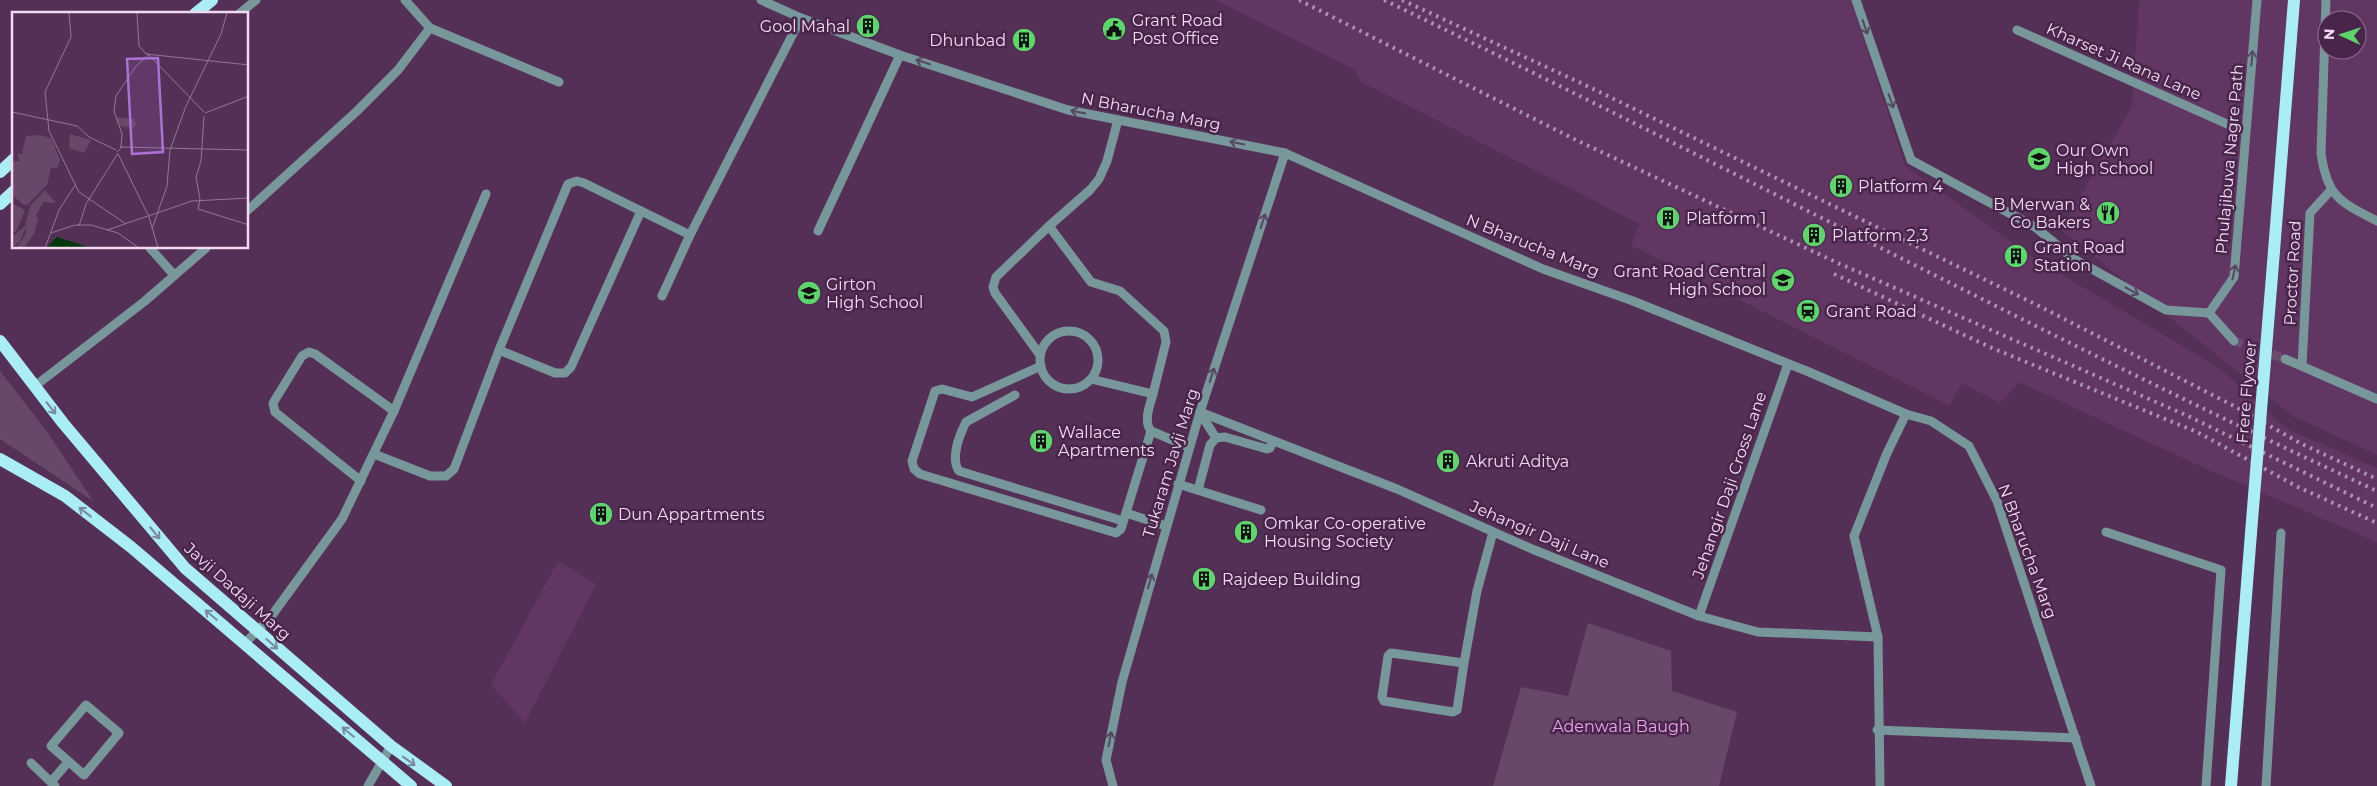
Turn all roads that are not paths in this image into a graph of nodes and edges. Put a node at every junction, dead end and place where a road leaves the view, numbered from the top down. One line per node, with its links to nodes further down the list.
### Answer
1 (212, 0): 9 (main road)
2 (256, 0): 10 (street)
3 (405, 0): 12 (street)
4 (761, 0): 11 (street, N Bharucha Marg)
5 (1856, 0): 33 (street, one-way to 33)
6 (2257, 0): 17 (street, Phulajibuva Nagre Path, one-way to 6)
7 (2294, 0): 86 (main road, Frere Flyover, bridge)
8 (2326, 0): 21 (street)
9 (197, 12)
10 (241, 12)
11 (801, 18): 14 (street, N Bharucha Marg); 28 (street)
12 (430, 28): 15 (street); 23 (street)
13 (2017, 30): 17 (street, Kharset Ji Rana Lane)
14 (900, 55): 16 (street, N Bharucha Marg, one-way to 14); 27 (street)
15 (559, 82)
16 (1118, 120): 18 (street, N Bharucha Marg, one-way to 16); 26 (street)
17 (2246, 132): 33 (street, Phulajibuva Nagre Path, one-way to 17)
18 (1285, 152): 39 (street, N Bharucha Marg); 48 (street, Tukaram Javji Marg, one-way to 18)
19 (12, 161): 20 (main road)
20 (0, 172)
21 (2331, 190): 25 (street); 41 (street, Proctor Road)
22 (486, 194): 47 (street)
23 (249, 209)
24 (641, 211): 28 (street); 36 (street); 36 (street)
25 (2377, 221)
26 (1048, 226): 37 (street); 44 (street)
27 (818, 231)
28 (690, 235): 32 (street)
29 (151, 249): 31 (street)
30 (205, 249): 31 (street)
31 (174, 275): 43 (street)
32 (662, 296)
33 (2209, 313): 35 (street)
34 (0, 341): 43 (main road, Javji Dadaji Marg)
35 (2234, 341)
36 (500, 350): 54 (street)
37 (1040, 355): 40 (street); 42 (street)
38 (2285, 359): 41 (street)
39 (1788, 364): 49 (street, N Bharucha Marg); 65 (street, Jehangir Daji Cross Lane)
40 (1041, 366): 42 (street); 60 (street)
41 (2302, 366): 46 (street)
42 (1091, 378): 44 (street)
43 (35, 386): 66 (main road, Javji Dadaji Marg, one-way to 66)
44 (1153, 394): 50 (street)
45 (1015, 395): 60 (street)
46 (2377, 399)
47 (394, 411): 54 (street); 56 (street)
48 (1200, 412): 51 (street); 52 (street, Jehangir Daji Lane); 53 (street, Tukaram Javji Marg)
49 (1906, 414): 67 (street); 73 (street, N Bharucha Marg)
50 (1151, 431): 53 (street); 60 (street)
51 (1216, 438): 52 (street); 58 (street)
52 (1273, 441): 62 (street, Jehangir Daji Lane)
53 (1189, 447): 57 (street, Tukaram Javji Marg)
54 (374, 454): 56 (street)
55 (0, 459): 68 (main road, Javji Dadaji Marg, one-way to 55)
56 (361, 481): 66 (street)
57 (1178, 484): 58 (street); 61 (street, Tukaram Javji Marg)
58 (1198, 490): 59 (street)
59 (1262, 510)
60 (1124, 516): 61 (street)
61 (1166, 526): 82 (street, Tukaram Javji Marg, one-way to 61)
62 (1493, 532): 65 (street, Jehangir Daji Lane); 69 (street)
63 (2106, 532): 85 (street)
64 (2281, 533): 87 (street)
65 (1699, 616): 67 (street, Jehangir Daji Lane)
66 (257, 631): 68 (street); 70 (main road, Javji Dadaji Marg, one-way to 70)
67 (1878, 637): 72 (street)
68 (245, 643): 71 (main road, Javji Dadaji Marg)
69 (1464, 663): 69 (street)
70 (324, 689): 71 (main road); 74 (main road, Javji Dadaji Marg)
71 (314, 702): 75 (main road, Javji Dadaji Marg, one-way to 71)
72 (1877, 730): 73 (street); 83 (street)
73 (2076, 738): 84 (street, N Bharucha Marg)
74 (391, 746): 75 (street); 81 (main road, Javji Dadaji Marg, one-way to 81)
75 (381, 760): 79 (street); 80 (main road, Javji Dadaji Marg)
76 (68, 762): 76 (street); 78 (street)
77 (32, 763): 78 (street)
78 (53, 784)
79 (368, 786)
80 (412, 786)
81 (446, 786)
82 (1113, 786)
83 (1880, 786)
84 (2091, 786)
85 (2206, 786)
86 (2231, 786)
87 (2266, 786)

